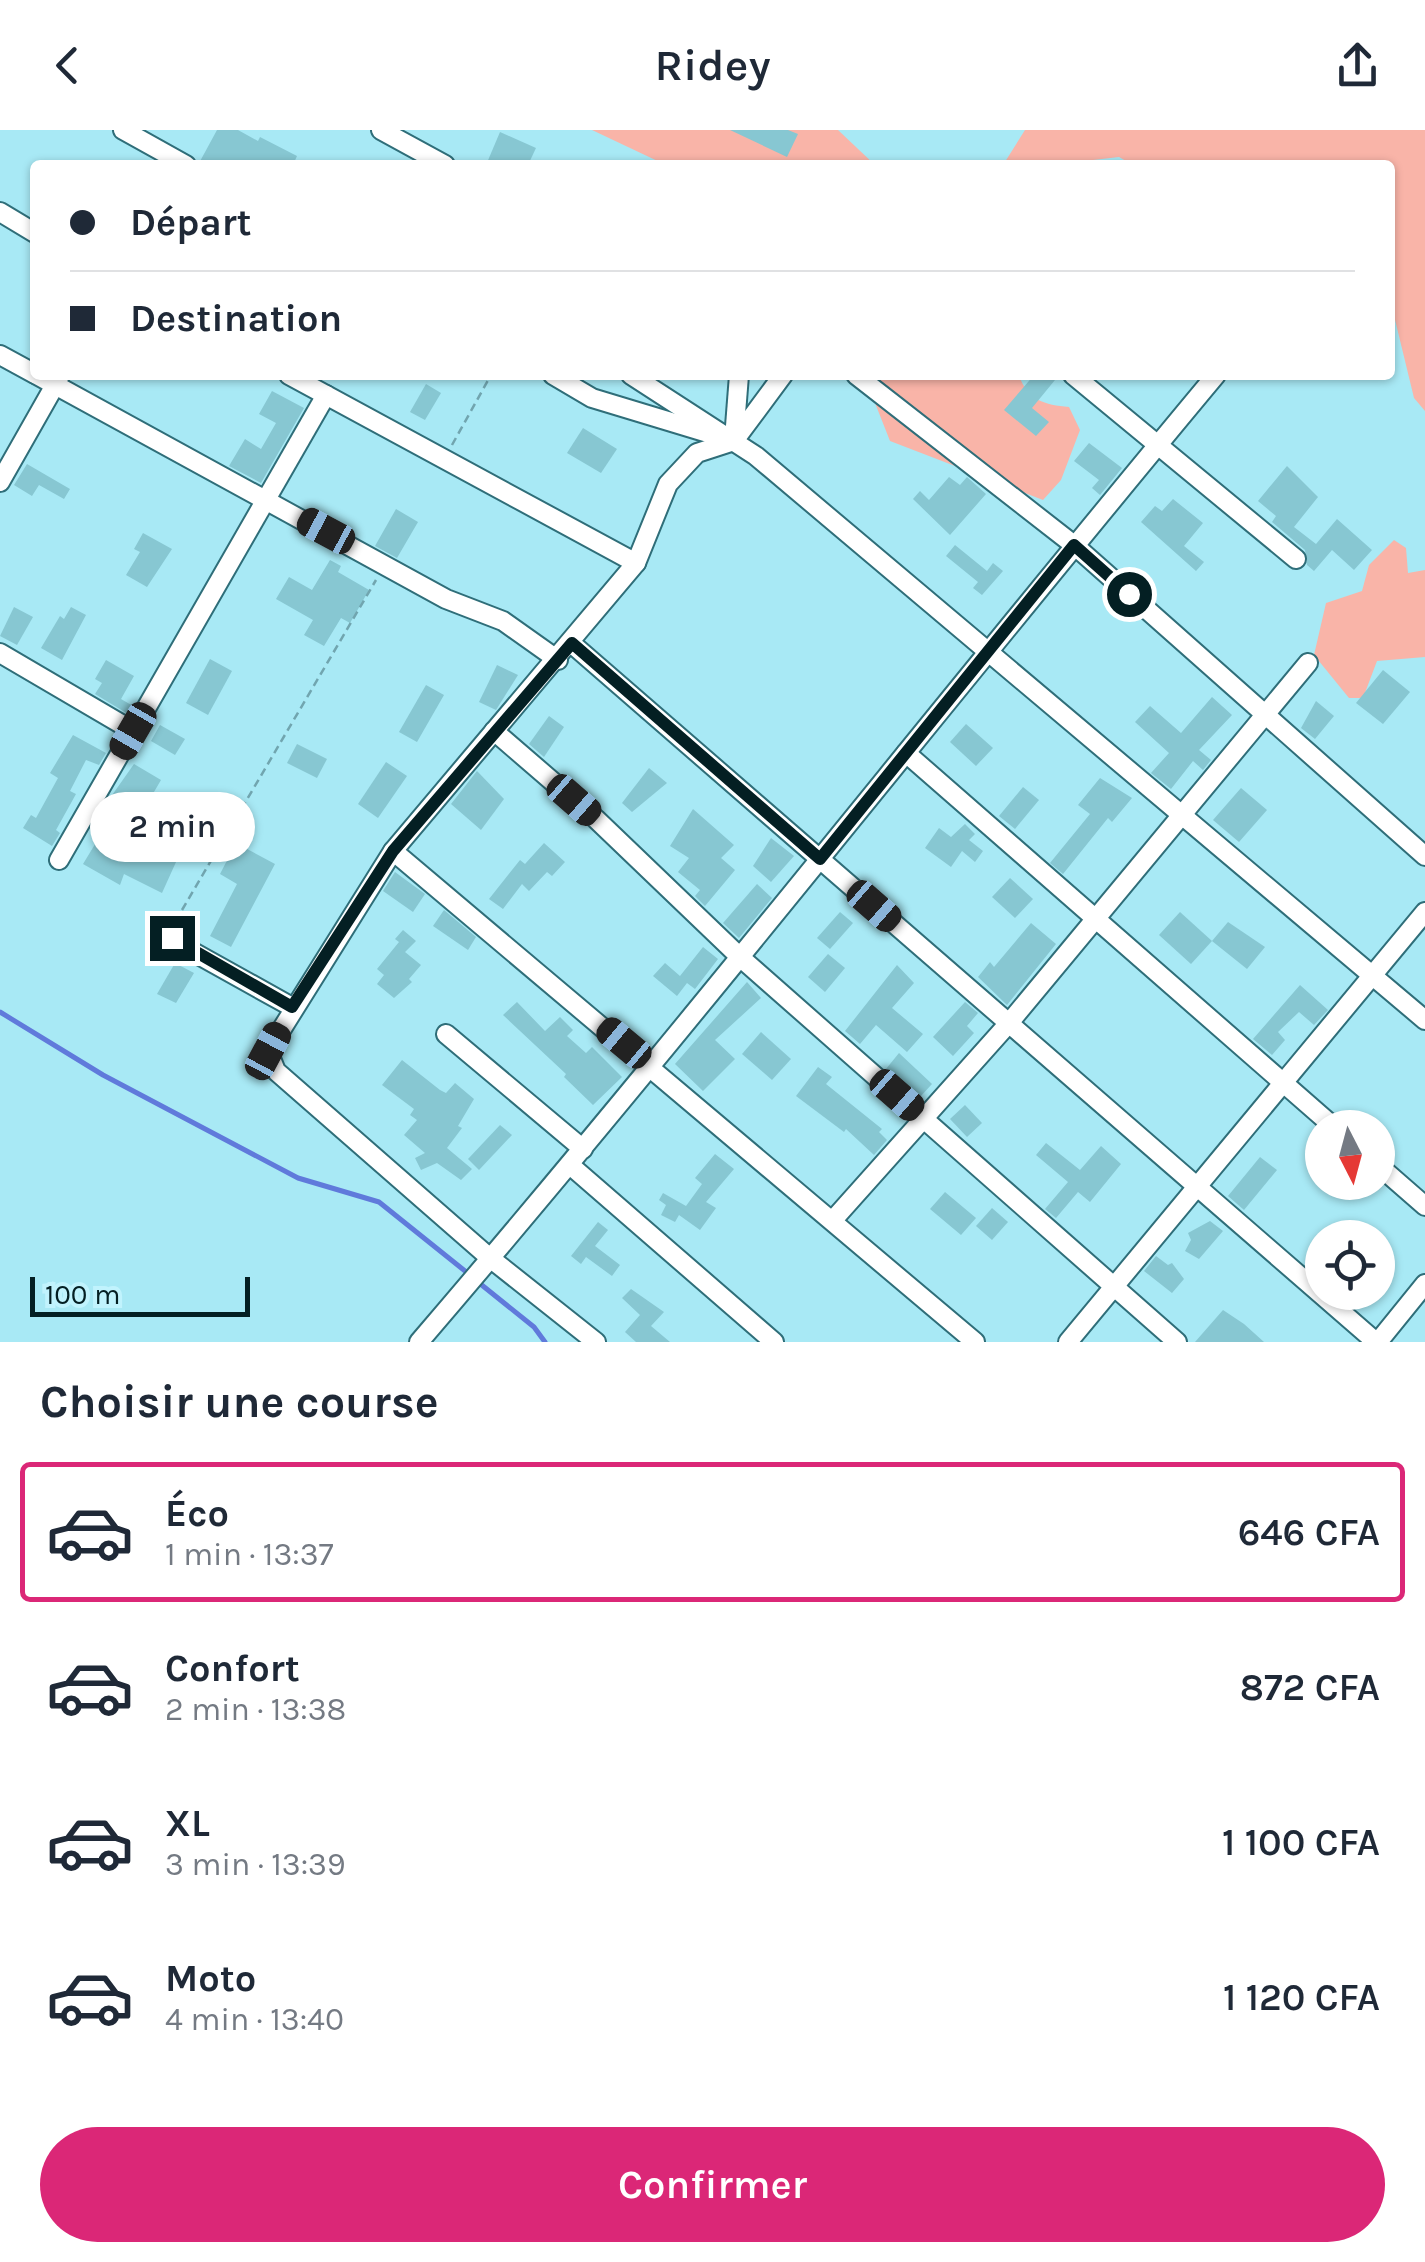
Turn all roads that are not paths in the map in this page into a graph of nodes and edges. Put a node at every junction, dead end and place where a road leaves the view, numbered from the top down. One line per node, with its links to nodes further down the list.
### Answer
1 (123, 130): 3 (street)
2 (381, 130): 4 (street)
3 (177, 160)
4 (436, 160)
5 (0, 212): 6 (street)
6 (30, 229)
7 (0, 355): 8 (street)
8 (30, 371)
9 (58, 380): 21 (street); 22 (street)
10 (298, 380): 18 (street)
11 (561, 380): 19 (street)
12 (639, 380): 19 (street)
13 (739, 380): 19 (street)
14 (779, 380): 19 (street)
15 (862, 380): 23 (street)
16 (1080, 380): 20 (street)
17 (1212, 380): 20 (street)
18 (326, 395): 22 (street); 25 (street)
19 (734, 442): 25 (street); 27 (street)
20 (1158, 445): 23 (street); 24 (street)
21 (0, 482)
22 (265, 499): 29 (street); 32 (street)
23 (1074, 545): 27 (street); 31 (street)
24 (1296, 559)
25 (636, 563): 26 (street)
26 (572, 643): 29 (street); 38 (street)
27 (988, 650): 34 (street); 35 (street)
28 (0, 653): 32 (street)
29 (558, 660): 33 (street)
30 (1308, 663): 31 (street)
31 (1266, 716): 35 (street); 37 (street)
32 (133, 731): 39 (street)
33 (494, 731): 36 (street); 43 (street)
34 (906, 752): 38 (street); 41 (street)
35 (1183, 816): 41 (street); 44 (street)
36 (393, 851): 45 (street); 49 (street)
37 (1425, 856)
38 (820, 859): 43 (street); 47 (street)
39 (59, 860)
40 (1425, 912): 44 (street)
41 (1096, 919): 47 (street); 50 (street)
42 (174, 924): 45 (street)
43 (742, 958): 49 (street); 52 (street)
44 (1372, 978): 46 (street); 50 (street)
45 (292, 1007): 59 (street)
46 (1425, 1020)
47 (1009, 1023): 52 (street); 56 (street)
48 (446, 1034): 53 (street)
49 (653, 1067): 53 (street); 58 (street)
50 (1283, 1082): 51 (street); 56 (street)
51 (1315, 1110)
52 (923, 1118): 58 (street); 61 (street)
53 (583, 1149): 54 (street)
54 (570, 1165): 59 (street); 64 (street)
55 (1395, 1180): 57 (street)
56 (1196, 1185): 61 (street); 68 (street)
57 (1425, 1206)
58 (832, 1220): 65 (street)
59 (490, 1258): 62 (street); 63 (street)
60 (1425, 1284): 68 (street)
61 (1115, 1285): 66 (street); 67 (street)
62 (419, 1342)
63 (596, 1342)
64 (774, 1342)
65 (975, 1342)
66 (1068, 1342)
67 (1176, 1342)
68 (1377, 1342)

